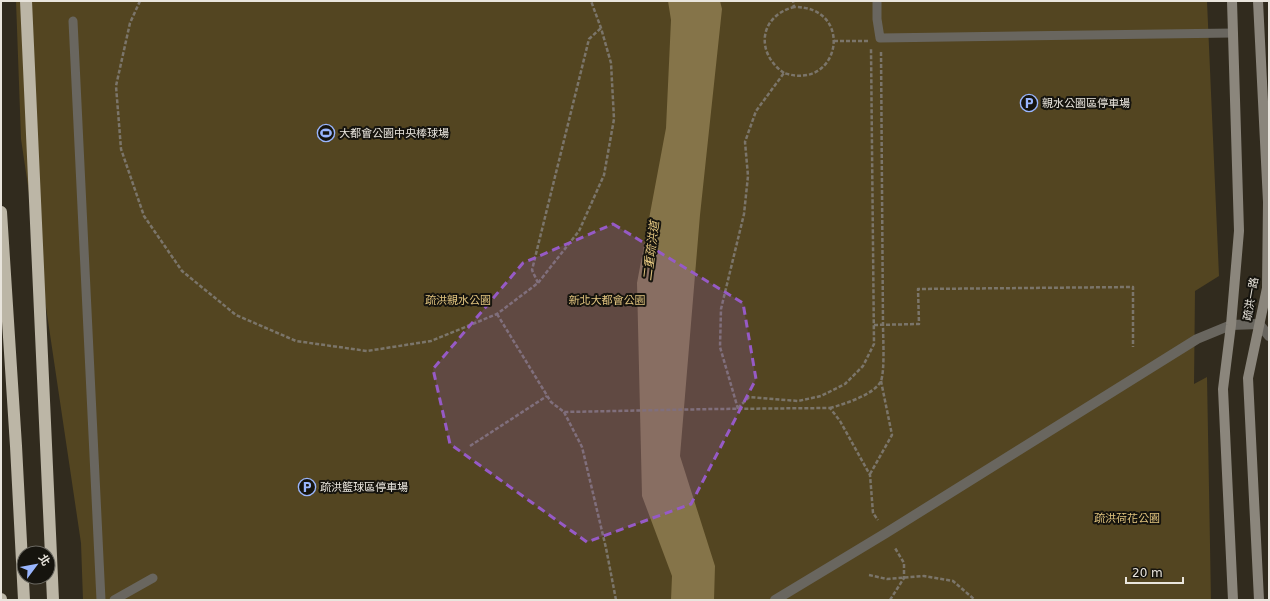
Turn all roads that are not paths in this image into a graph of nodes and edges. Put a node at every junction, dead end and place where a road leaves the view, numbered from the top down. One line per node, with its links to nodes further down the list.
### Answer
1 (26, 1): 13 (highway)
2 (877, 1): 6 (lane)
3 (1232, 1): 6 (street, 疏洪一路)
4 (1258, 1): 8 (street, 疏洪一路)
5 (73, 21): 14 (lane)
6 (1233, 33): 9 (street, 疏洪一路)
7 (1, 212): 12 (highway)
8 (1259, 324): 9 (street); 10 (street); 18 (street, 疏洪一路)
9 (1231, 325): 16 (street); 17 (street, 疏洪一路)
10 (1269, 336)
11 (152, 578): 15 (lane)
12 (24, 600)
13 (53, 600)
14 (101, 600)
15 (114, 600)
16 (775, 600)
17 (1233, 600)
18 (1259, 600)

